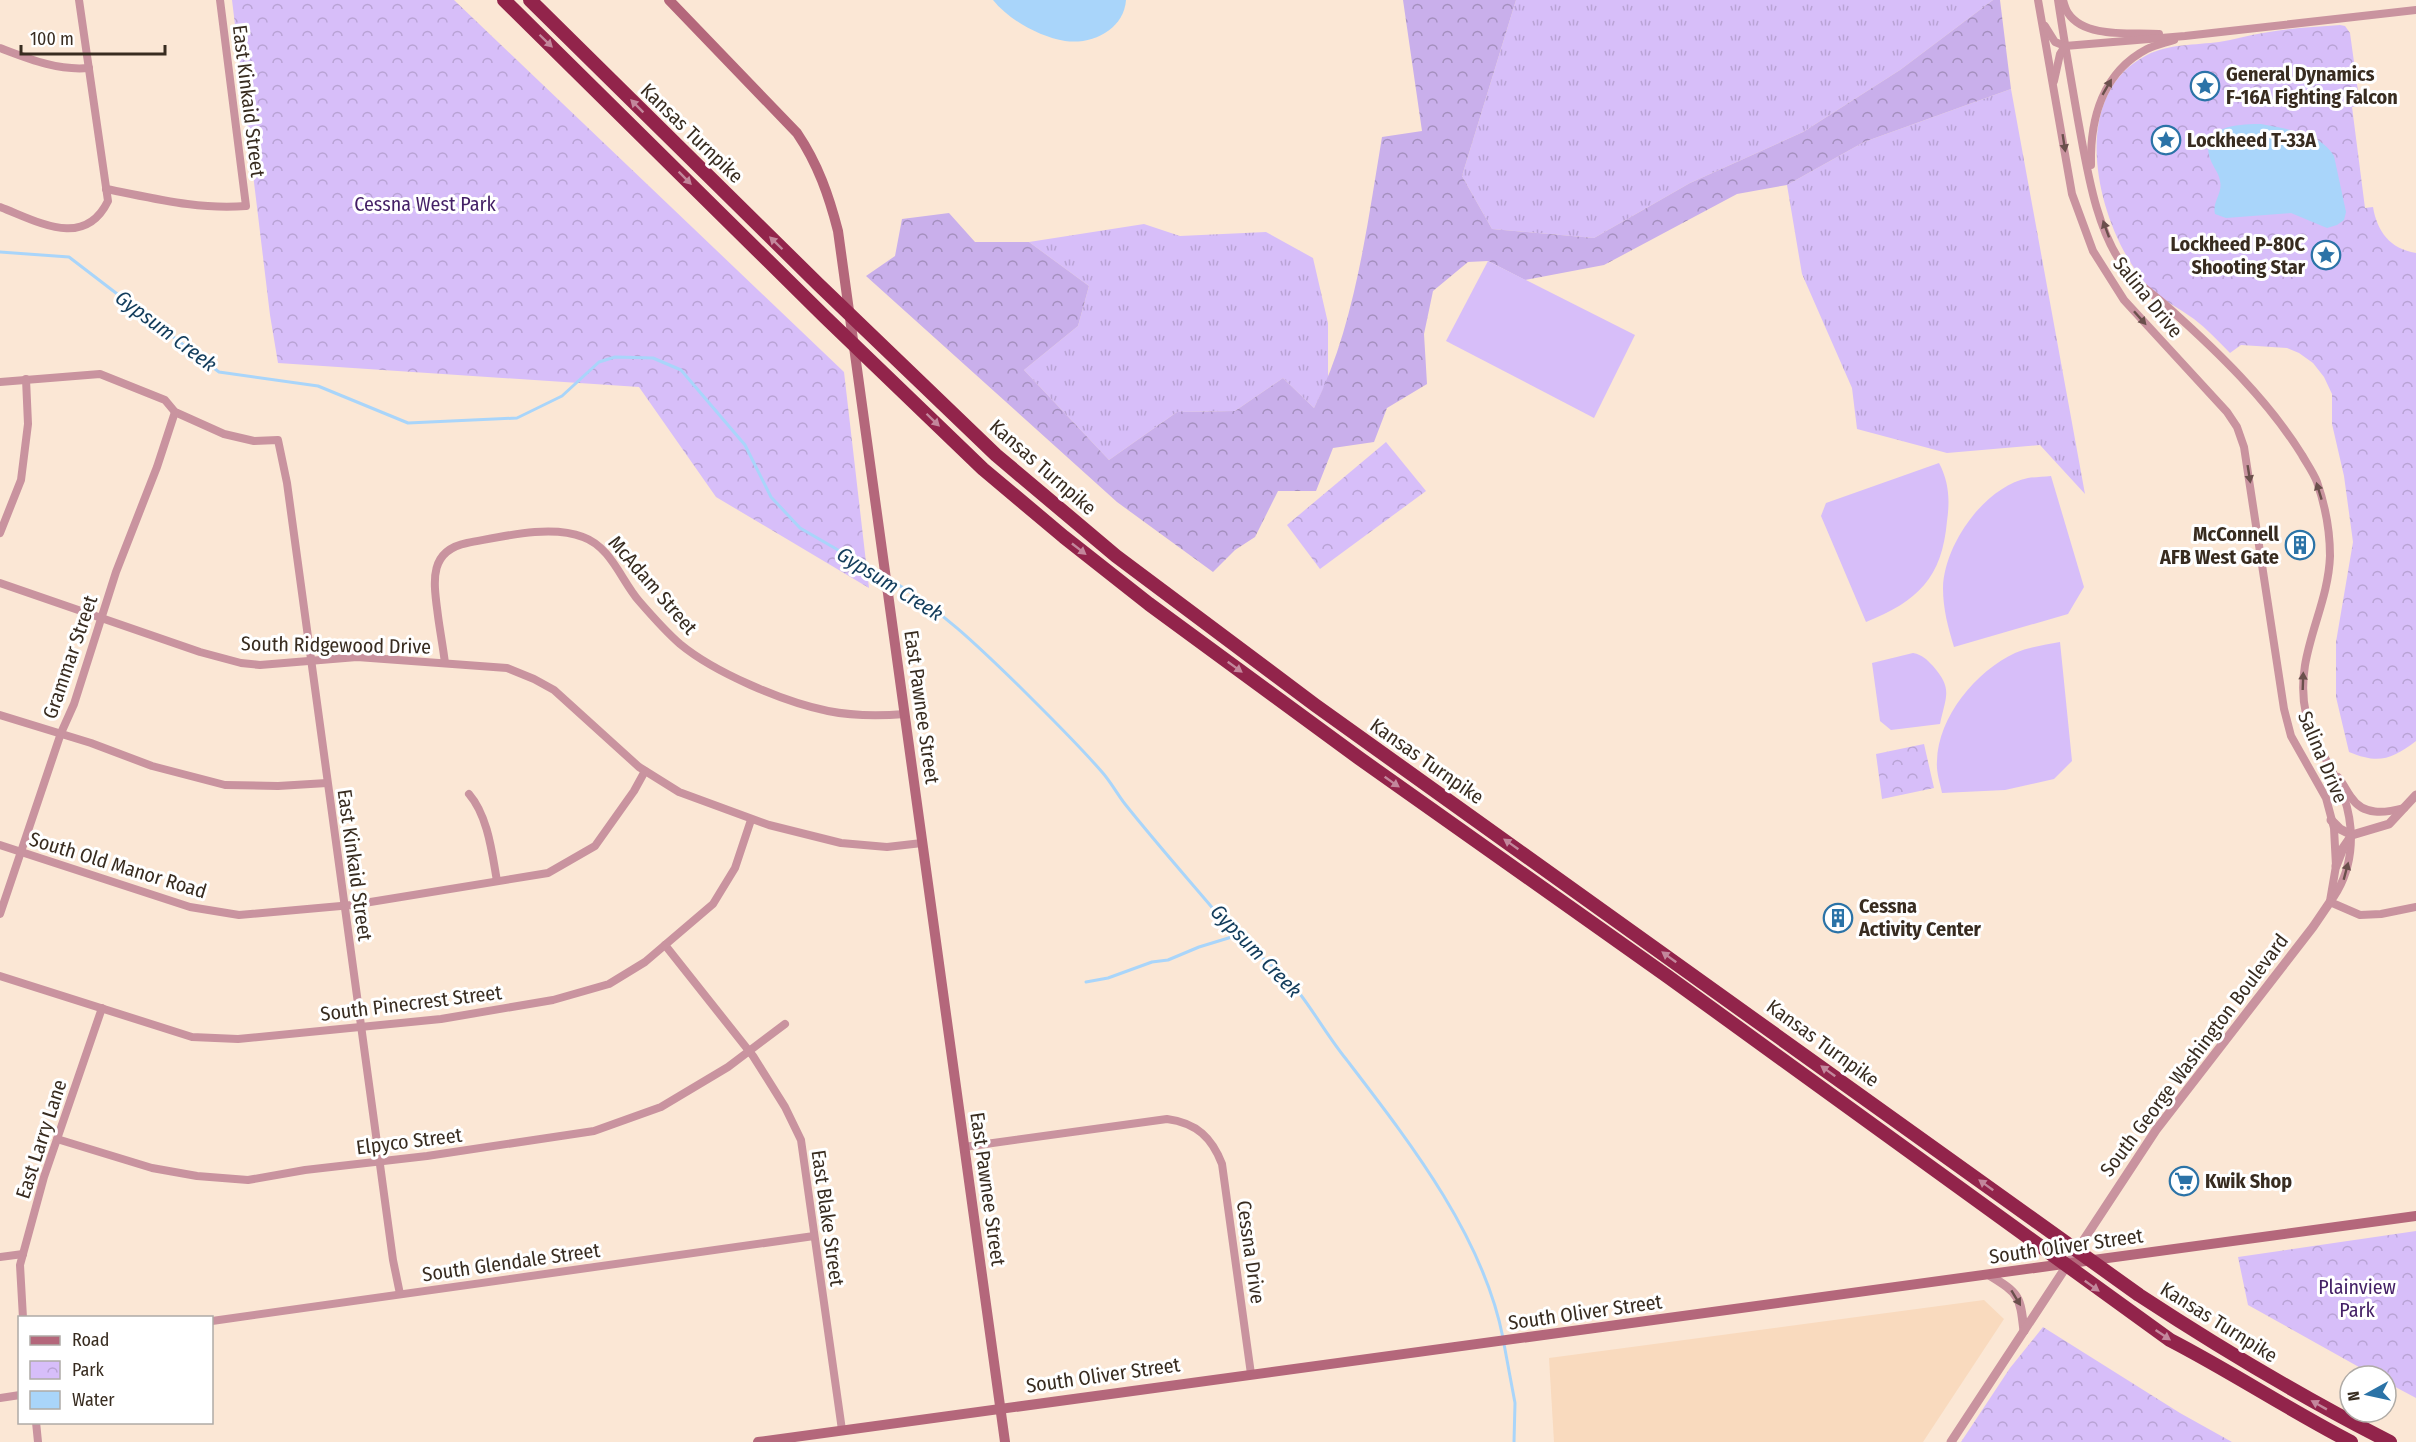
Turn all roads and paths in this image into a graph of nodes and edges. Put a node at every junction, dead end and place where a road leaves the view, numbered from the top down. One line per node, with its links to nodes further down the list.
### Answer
1 (79, 0): 14 (street)
2 (220, 0): 17 (street, East Kinkaid Street)
3 (504, 0): 77 (highway, Kansas Turnpike, one-way to 77)
4 (530, 0): 78 (highway, Kansas Turnpike, one-way to 4)
5 (669, 0): 27 (main road, East Pawnee Street)
6 (2038, 0): 10 (street, Salina Drive)
7 (2058, 0): 12 (street, Salina Drive)
8 (2063, 0): 11 (street)
9 (2416, 10): 11 (street)
10 (2040, 16): 12 (street); 15 (street, Salina Drive)
11 (2185, 36): 12 (street); 16 (street, one-way to 11)
12 (2065, 46): 15 (street, Salina Drive); 16 (street, Salina Drive)
13 (0, 48): 14 (street)
14 (89, 68): 17 (street)
15 (2053, 85): 37 (street, Salina Drive, one-way to 37)
16 (2092, 184): 30 (street, Salina Drive, one-way to 16)
17 (106, 189): 18 (street)
18 (0, 207)
19 (27, 379): 20 (street); 21 (street); 22 (street)
20 (0, 382)
21 (175, 412): 24 (street, Grammar Street); 25 (street, East Kinkaid Street)
22 (0, 533)
23 (0, 583): 24 (street, South Ridgewood Drive)
24 (102, 617): 25 (street, South Ridgewood Drive); 29 (street, Grammar Street)
25 (311, 662): 26 (street, South Ridgewood Drive); 32 (street, East Kinkaid Street)
26 (445, 663): 27 (street, McAdam Street); 31 (street, South Ridgewood Drive)
27 (905, 714): 39 (main road, East Pawnee Street)
28 (0, 715): 29 (street)
29 (61, 734): 32 (street); 41 (street, Grammar Street)
30 (2328, 765): 35 (street); 38 (street, Salina Drive)
31 (645, 771): 36 (street, South Ridgewood Drive); 43 (street, South Old Manor Road)
32 (327, 783): 45 (street, East Kinkaid Street)
33 (470, 794): 43 (street)
34 (2416, 795): 35 (street)
35 (2406, 808): 38 (street)
36 (752, 820): 39 (street, South Ridgewood Drive); 48 (street, South Pinecrest Street)
37 (2331, 820): 38 (street); 42 (street, Salina Drive)
38 (2352, 835): 42 (street); 44 (street, Salina Drive, one-way to 38)
39 (922, 843): 55 (main road, East Pawnee Street)
40 (0, 845): 41 (street, South Old Manor Road)
41 (21, 852): 45 (street, South Old Manor Road); 47 (street, Grammar Street)
42 (2336, 866): 44 (street, Salina Drive)
43 (497, 881): 45 (street, South Old Manor Road)
44 (2330, 902): 46 (street); 61 (street, South George Washington Boulevard)
45 (343, 906): 52 (street, East Kinkaid Street)
46 (2416, 907)
47 (0, 914)
48 (665, 945): 52 (street, South Pinecrest Street); 53 (street, East Blake Street)
49 (0, 976): 50 (street, South Pinecrest Street)
50 (102, 1008): 52 (street, South Pinecrest Street); 54 (street, East Larry Lane)
51 (785, 1024): 53 (street, Elpyco Street)
52 (362, 1027): 56 (street, East Kinkaid Street)
53 (748, 1050): 56 (street, Elpyco Street); 58 (street, East Blake Street)
54 (57, 1138): 56 (street, Elpyco Street); 59 (street, East Larry Lane)
55 (964, 1147): 67 (street, Cessna Drive); 70 (main road, East Pawnee Street)
56 (380, 1161): 63 (street, East Kinkaid Street)
57 (2416, 1216): 61 (main road, South Oliver Street)
58 (814, 1236): 63 (street, South Glendale Street); 72 (street, East Blake Street)
59 (23, 1254): 60 (street); 64 (street, East Larry Lane)
60 (0, 1257)
61 (2067, 1264): 62 (main road, South Oliver Street); 66 (street, South George Washington Boulevard)
62 (1989, 1275): 66 (street, one-way to 66); 67 (main road, South Oliver Street)
63 (400, 1294): 65 (street, South Glendale Street)
64 (22, 1316)
65 (213, 1321)
66 (2024, 1331): 76 (street, South George Washington Boulevard)
67 (1251, 1374): 70 (main road, South Oliver Street)
68 (18, 1395): 69 (street)
69 (0, 1398)
70 (999, 1407): 72 (main road, South Oliver Street); 75 (main road, East Pawnee Street)
71 (36, 1424): 73 (street)
72 (842, 1430): 74 (main road, South Oliver Street)
73 (38, 1442)
74 (758, 1442)
75 (1005, 1442)
76 (1951, 1442)
77 (2351, 1442)
78 (2390, 1442)

